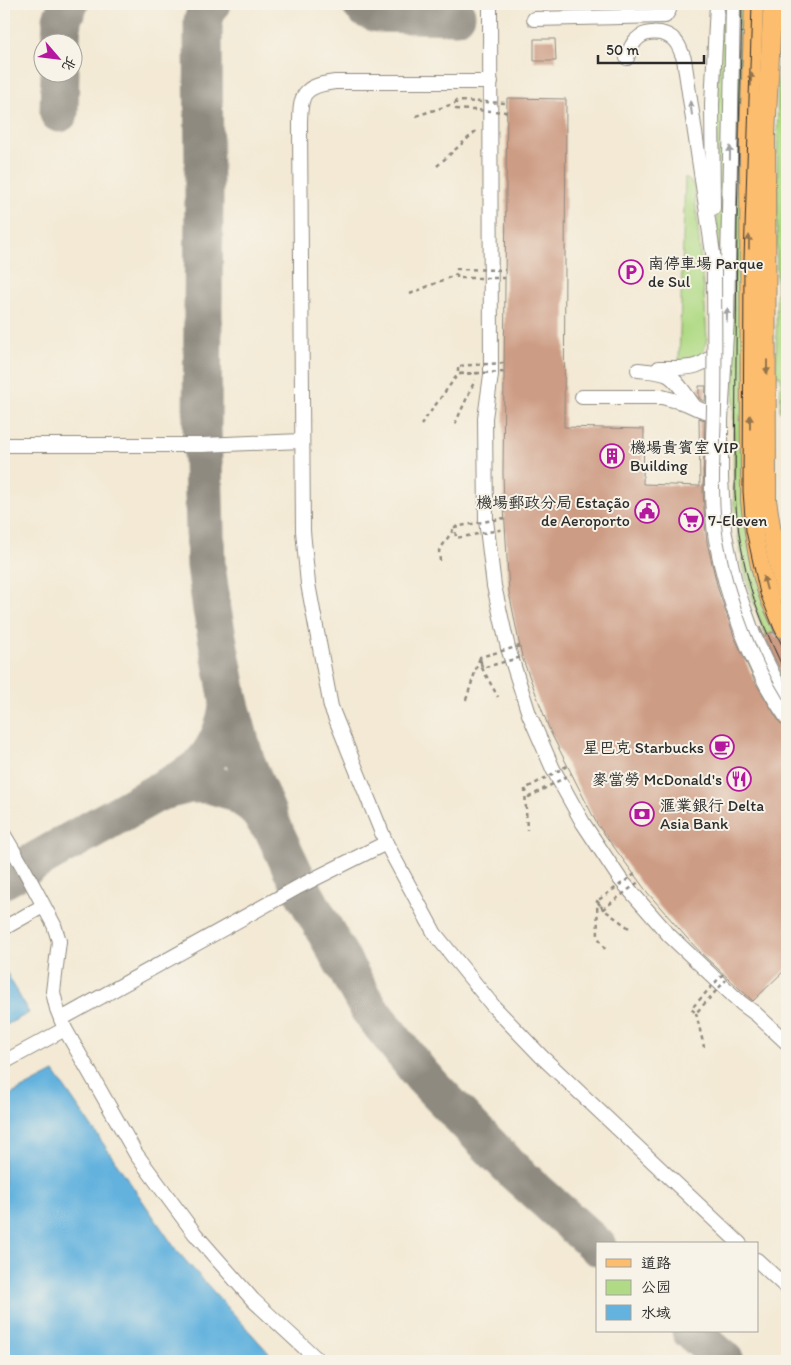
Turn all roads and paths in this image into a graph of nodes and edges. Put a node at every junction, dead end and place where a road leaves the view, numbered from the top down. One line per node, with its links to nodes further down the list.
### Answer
1 (490, 4): 10 (street)
2 (669, 4): 7 (street)
3 (716, 4): 19 (street)
4 (733, 4): 24 (street, one-way to 4)
5 (754, 4): 44 (main road, one-way to 5)
6 (773, 4): 43 (main road, one-way to 43)
7 (629, 10): 8 (street)
8 (534, 19)
9 (627, 58): 19 (street, one-way to 9)
10 (491, 82): 37 (street); 72 (street)
11 (456, 103): 12 (path, bridge); 13 (path, bridge); 15 (path)
12 (508, 103)
13 (477, 110): 14 (path, bridge); 16 (path, bridge)
14 (506, 112)
15 (416, 116)
16 (477, 117)
17 (477, 124): 18 (path)
18 (437, 166)
19 (714, 260): 52 (street, bridge)
20 (505, 270): 21 (path, bridge)
21 (457, 274): 22 (path, bridge); 23 (path)
22 (505, 278)
23 (410, 294)
24 (726, 338): 26 (street); 34 (street)
25 (504, 363): 29 (path, bridge)
26 (705, 363): 30 (street); 30 (street)
27 (504, 372): 28 (path, bridge)
28 (478, 373): 29 (path, bridge); 35 (path)
29 (458, 374): 36 (path)
30 (680, 386): 32 (street); 33 (street)
31 (582, 397): 32 (street)
32 (662, 397): 33 (street)
33 (696, 408): 34 (street)
34 (721, 420): 51 (street)
35 (455, 424)
36 (421, 425)
37 (302, 441): 38 (street); 58 (street)
38 (4, 445)
39 (505, 518): 40 (path, bridge)
40 (454, 527): 41 (path, bridge); 42 (path)
41 (505, 529)
42 (440, 561)
43 (787, 595)
44 (783, 628)
45 (520, 646): 46 (path, bridge)
46 (480, 657): 48 (path, bridge); 50 (path)
47 (522, 657): 48 (path, bridge)
48 (482, 668): 49 (path)
49 (498, 697)
50 (466, 700)
51 (787, 701)
52 (787, 718)
53 (567, 766): 55 (path, bridge)
54 (571, 774): 55 (path, bridge)
55 (525, 789): 56 (path)
56 (527, 830)
57 (4, 835): 59 (street)
58 (386, 843): 71 (street); 75 (street)
59 (7, 850): 63 (street)
60 (635, 874): 62 (path, bridge)
61 (640, 881): 64 (path, bridge)
62 (597, 901): 64 (path, bridge); 67 (path)
63 (43, 906): 65 (street); 71 (street)
64 (603, 909): 66 (path)
65 (9, 925)
66 (629, 928)
67 (605, 949)
68 (723, 974): 70 (path, bridge)
69 (726, 980): 70 (path, bridge)
70 (696, 1013): 73 (path)
71 (63, 1024): 74 (street); 78 (street)
72 (787, 1042)
73 (704, 1047)
74 (4, 1062)
75 (738, 1242)
76 (758, 1261): 77 (street)
77 (787, 1288)
78 (319, 1361)

